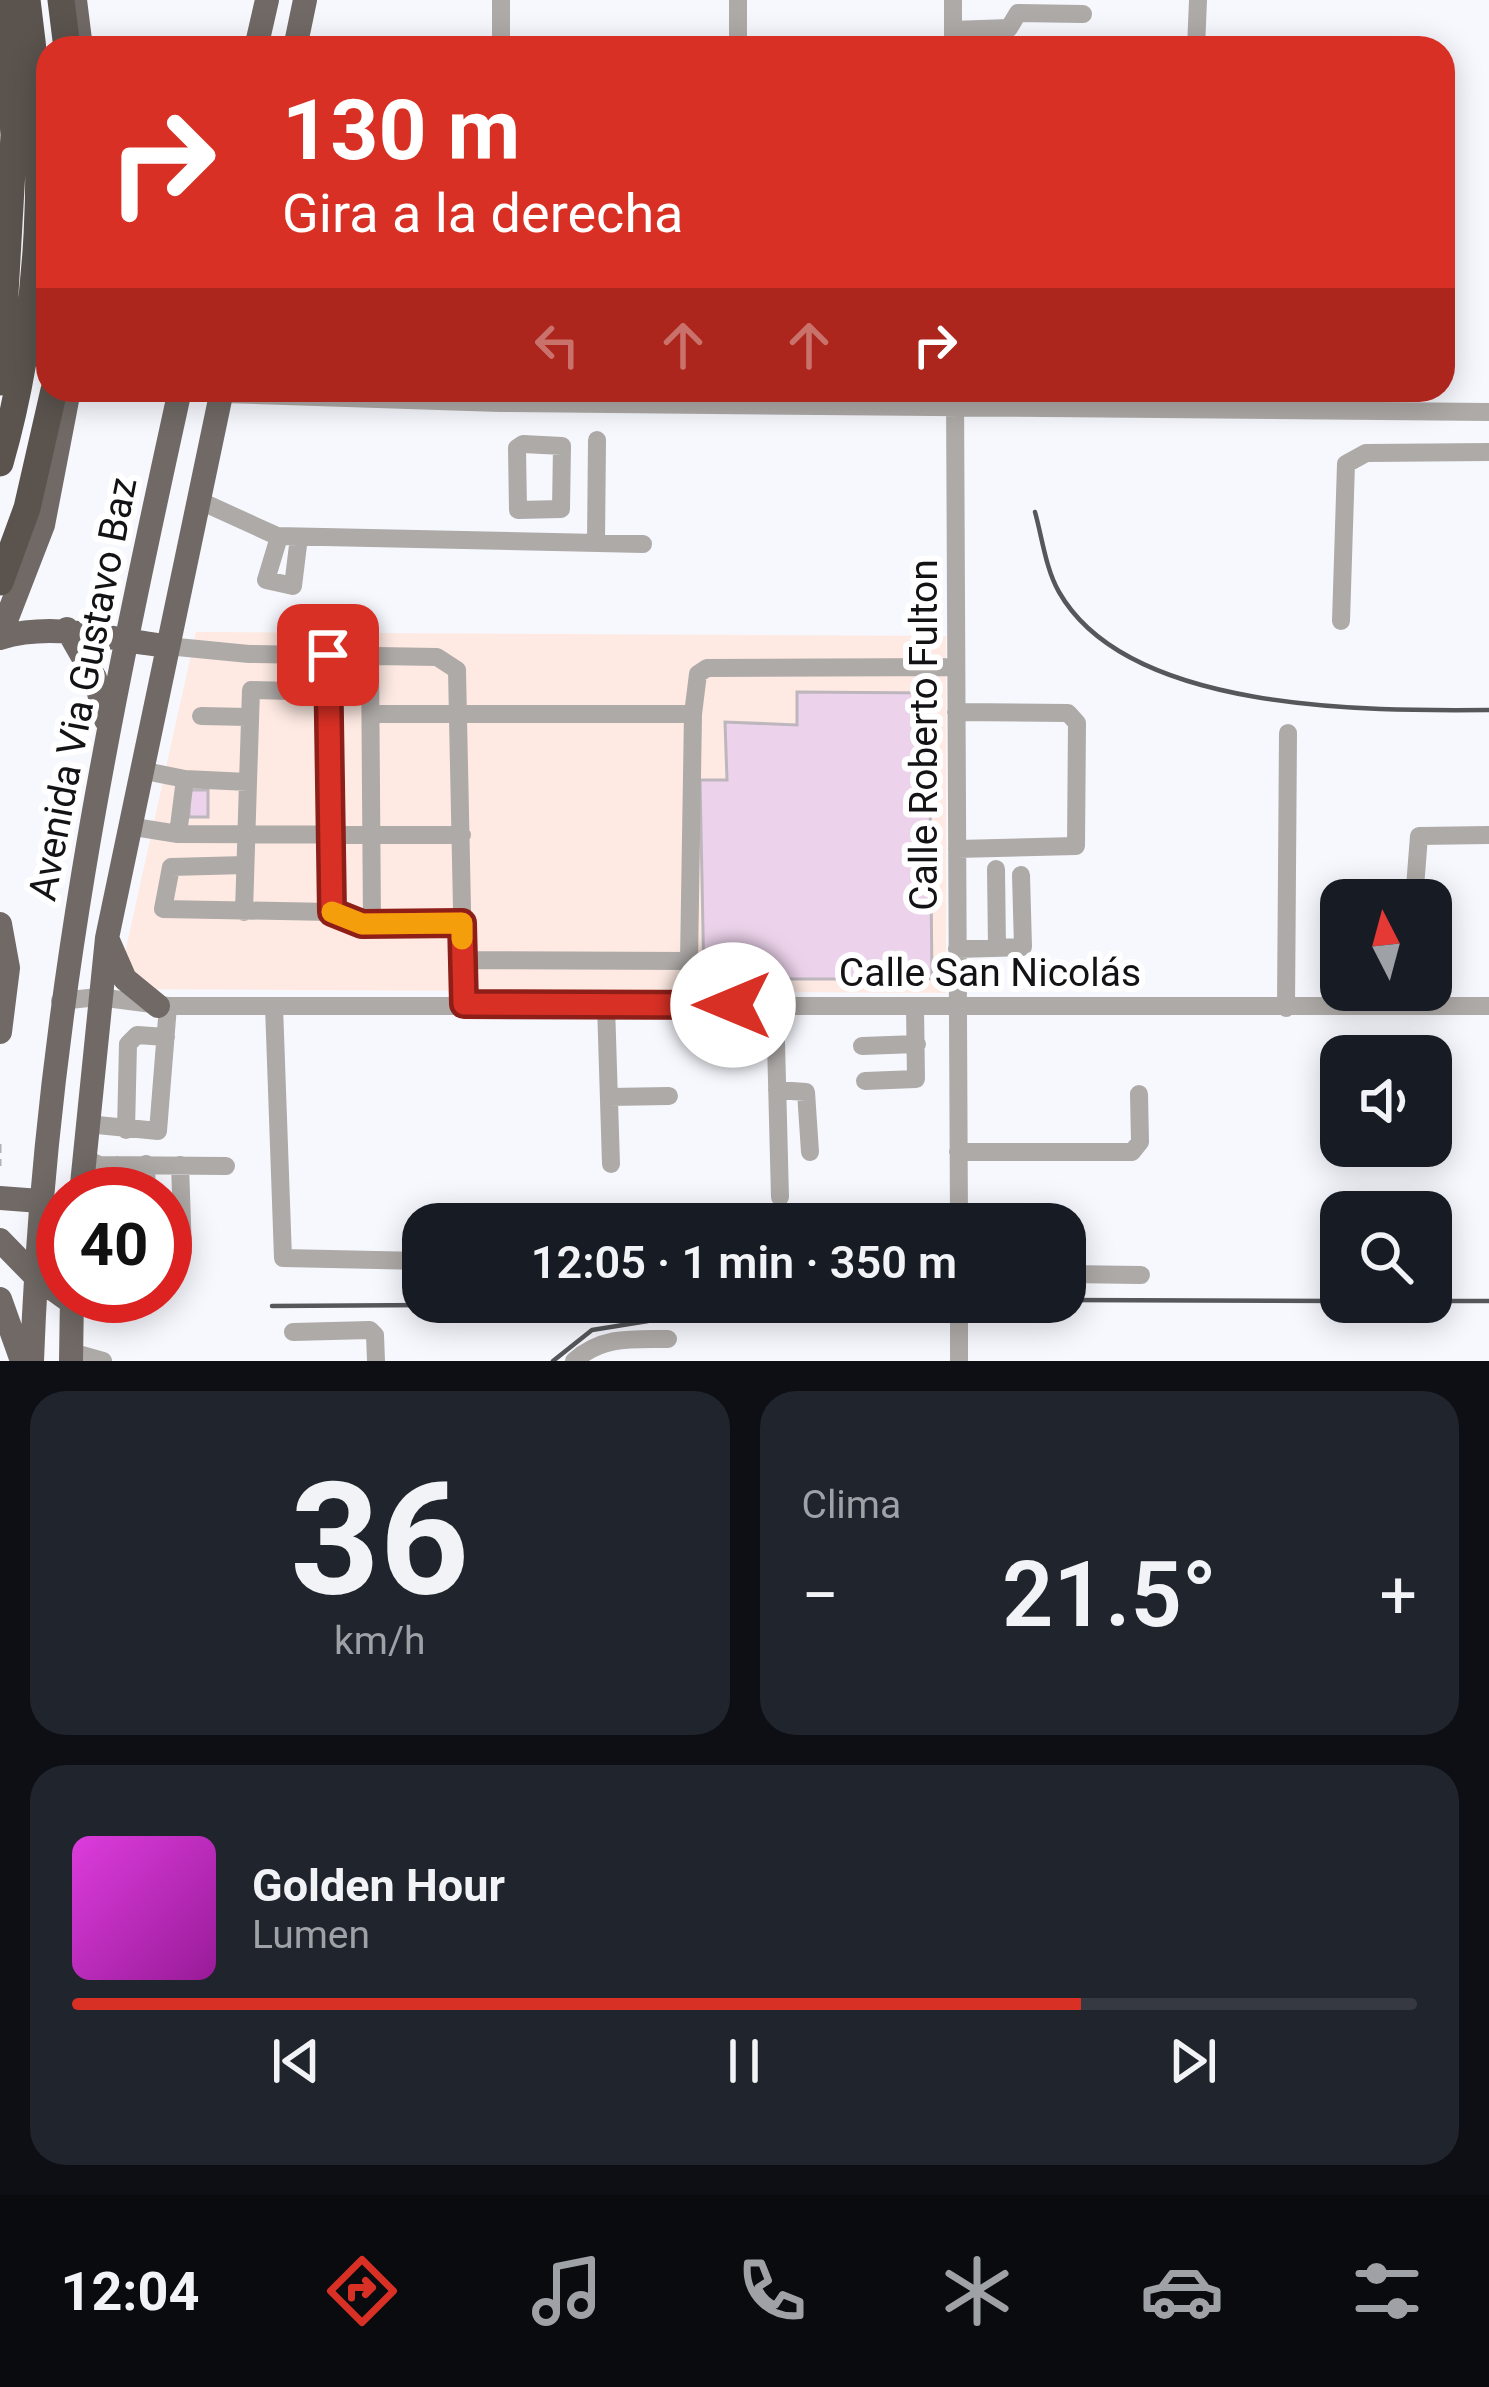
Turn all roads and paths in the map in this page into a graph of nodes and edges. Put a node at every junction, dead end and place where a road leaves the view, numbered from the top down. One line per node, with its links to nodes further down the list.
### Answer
1 (4, 0): 23 (highway)
2 (27, 0): 21 (highway)
3 (61, 0): 12 (highway)
4 (75, 0): 13 (main road)
5 (267, 0): 14 (main road)
6 (305, 0): 15 (main road)
7 (501, 0): 16 (street)
8 (738, 0): 17 (street)
9 (953, 0): 18 (street)
10 (1198, 0): 20 (street)
11 (1083, 14): 19 (street)
12 (66, 36)
13 (79, 36)
14 (259, 36)
15 (298, 36)
16 (501, 36)
17 (738, 36)
18 (953, 36)
19 (969, 36)
20 (1196, 36)
21 (36, 104)
22 (36, 197): 33 (highway)
23 (0, 382)
24 (51, 402): 39 (highway)
25 (68, 402): 42 (main road)
26 (177, 402): 43 (main road, Avenida Via Gustavo Baz)
27 (220, 402): 34 (main road, Avenida Via Gustavo Baz)
28 (955, 402): 47 (street, Calle Roberto Fulton)
29 (1247, 402): 30 (street)
30 (1489, 412)
31 (597, 440): 37 (street)
32 (1489, 452): 40 (street)
33 (0, 463)
34 (199, 500): 36 (street); 44 (main road, Avenida Via Gustavo Baz)
35 (539, 511): 36 (street)
36 (540, 542): 37 (street)
37 (596, 542): 38 (street)
38 (644, 544)
39 (0, 582)
40 (1341, 621)
41 (67, 629): 42 (main road); 43 (main road); 55 (main road)
42 (0, 637)
43 (125, 641): 44 (main road); 55 (main road, Avenida Via Gustavo Baz)
44 (167, 646): 45 (street); 57 (main road, Avenida Via Gustavo Baz)
45 (328, 655): 46 (street); 48 (street)
46 (370, 656): 50 (street); 53 (street)
47 (956, 667): 49 (street, Calle Roberto Fulton); 51 (street)
48 (329, 692): 54 (street); 63 (street)
49 (956, 712): 67 (street, Calle Roberto Fulton); 67 (street)
50 (370, 713): 53 (street); 64 (street)
51 (693, 714): 53 (street); 80 (street)
52 (201, 716): 54 (street)
53 (462, 717): 65 (street)
54 (248, 718): 59 (street)
55 (107, 727): 82 (main road, Avenida Via Gustavo Baz)
56 (1288, 734): 92 (street)
57 (140, 770): 58 (street); 60 (main road, Avenida Via Gustavo Baz)
58 (185, 779): 59 (street); 61 (street)
59 (248, 782): 62 (street)
60 (128, 826): 61 (street); 77 (main road, Avenida Via Gustavo Baz)
61 (178, 834): 62 (street)
62 (246, 834): 63 (street); 68 (street)
63 (329, 834): 64 (street); 73 (street)
64 (371, 834): 65 (street); 74 (street)
65 (462, 835): 75 (street)
66 (1489, 835): 71 (street)
67 (957, 849): 79 (street, Calle Roberto Fulton)
68 (245, 865): 72 (street); 72 (street)
69 (996, 869): 78 (street)
70 (1021, 875): 78 (street)
71 (1416, 879)
72 (244, 912): 73 (street)
73 (332, 912): 74 (street)
74 (372, 923): 75 (street)
75 (462, 923): 80 (street)
76 (0, 924): 85 (main road)
77 (107, 938): 81 (main road, Avenida Via Gustavo Baz); 87 (main road)
78 (997, 948): 79 (street)
79 (958, 949): 91 (street, Calle Roberto Fulton)
80 (462, 960): 83 (street)
81 (98, 997): 82 (street, Calle San Nicolás); 87 (street, Calle San Nicolás); 102 (main road, Avenida Via Gustavo Baz)
82 (60, 1001): 114 (main road, Avenida Via Gustavo Baz)
83 (464, 1004): 86 (street, Calle San Nicolás); 88 (street, Calle San Nicolás)
84 (775, 1004): 86 (street, Calle San Nicolás); 90 (street, Calle San Nicolás); 98 (street)
85 (3, 1005): 93 (main road)
86 (606, 1005): 101 (street)
87 (163, 1006): 88 (street, Calle San Nicolás); 94 (street)
88 (274, 1006): 123 (street)
89 (1489, 1006): 92 (street, Calle San Nicolás)
90 (915, 1007): 91 (street, Calle San Nicolás); 95 (street)
91 (958, 1007): 92 (street, Calle San Nicolás); 106 (street, Calle Roberto Fulton)
92 (1286, 1008)
93 (0, 1032)
94 (166, 1037): 103 (street); 103 (street)
95 (916, 1044): 96 (street); 97 (street)
96 (862, 1046)
97 (865, 1082)
98 (777, 1090): 105 (street); 118 (street)
99 (1139, 1094): 106 (street)
100 (669, 1096): 101 (street)
101 (609, 1097): 109 (street)
102 (87, 1124): 103 (street); 107 (main road, Avenida Via Gustavo Baz)
103 (126, 1130)
104 (0, 1144): 112 (path)
105 (810, 1152)
106 (958, 1152): 120 (street, Calle Roberto Fulton)
107 (84, 1158): 110 (street); 115 (main road, Avenida Via Gustavo Baz)
108 (146, 1164): 110 (street); 111 (street); 116 (street)
109 (611, 1164)
110 (117, 1165)
111 (180, 1165): 113 (street)
112 (0, 1166)
113 (226, 1166)
114 (43, 1167)
115 (83, 1167)
116 (146, 1167)
117 (0, 1198): 119 (main road)
118 (780, 1198)
119 (36, 1201)
120 (958, 1203)
121 (0, 1240): 126 (main road)
122 (36, 1261): 126 (main road, Avenida Via Gustavo Baz)
123 (402, 1261)
124 (1086, 1274): 125 (street)
125 (1141, 1275)
126 (35, 1276): 134 (main road, Avenida Via Gustavo Baz)
127 (0, 1299): 133 (main road)
128 (71, 1323): 132 (main road)
129 (959, 1323): 138 (street)
130 (293, 1332): 136 (street)
131 (668, 1340): 137 (street)
132 (71, 1357): 135 (street)
133 (22, 1361)
134 (32, 1361)
135 (103, 1361)
136 (376, 1361)
137 (574, 1361)
138 (959, 1361)

